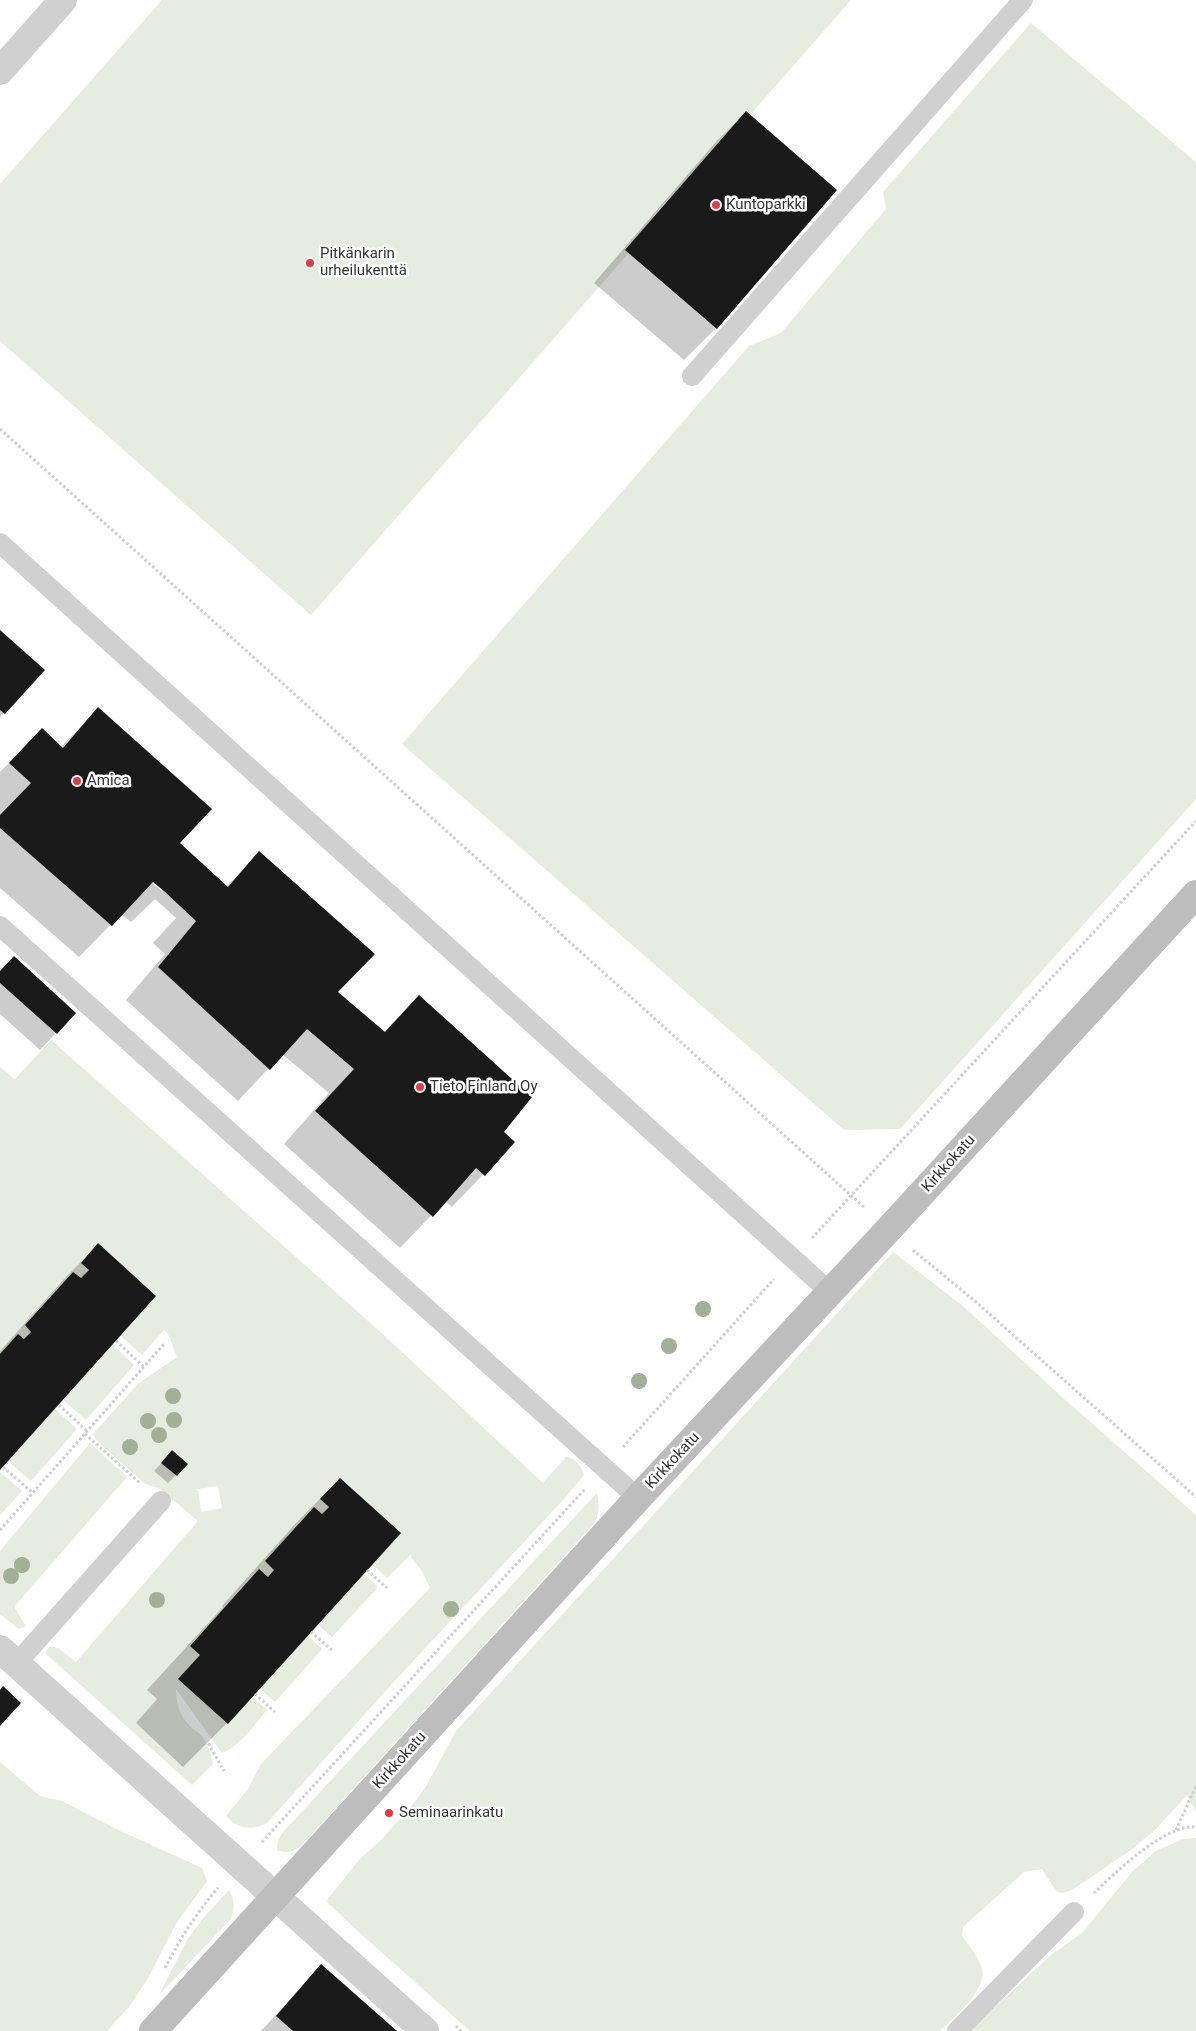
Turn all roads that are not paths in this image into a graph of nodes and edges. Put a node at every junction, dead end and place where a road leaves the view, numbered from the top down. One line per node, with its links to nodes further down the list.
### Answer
1 (62, 0): 3 (street)
2 (1023, 0): 4 (lane)
3 (0, 71)
4 (692, 376)
5 (0, 543): 8 (lane)
6 (1196, 894): 8 (street, Kirkkokatu)
7 (0, 926): 9 (lane)
8 (830, 1292): 9 (street, Kirkkokatu)
9 (638, 1498): 12 (street, Kirkkokatu)
10 (161, 1501): 11 (lane)
11 (8, 1657): 12 (street)
12 (276, 1898): 14 (street, Kirkkokatu); 15 (street)
13 (1074, 1912): 16 (lane)
14 (153, 2031)
15 (425, 2031)
16 (957, 2031)

